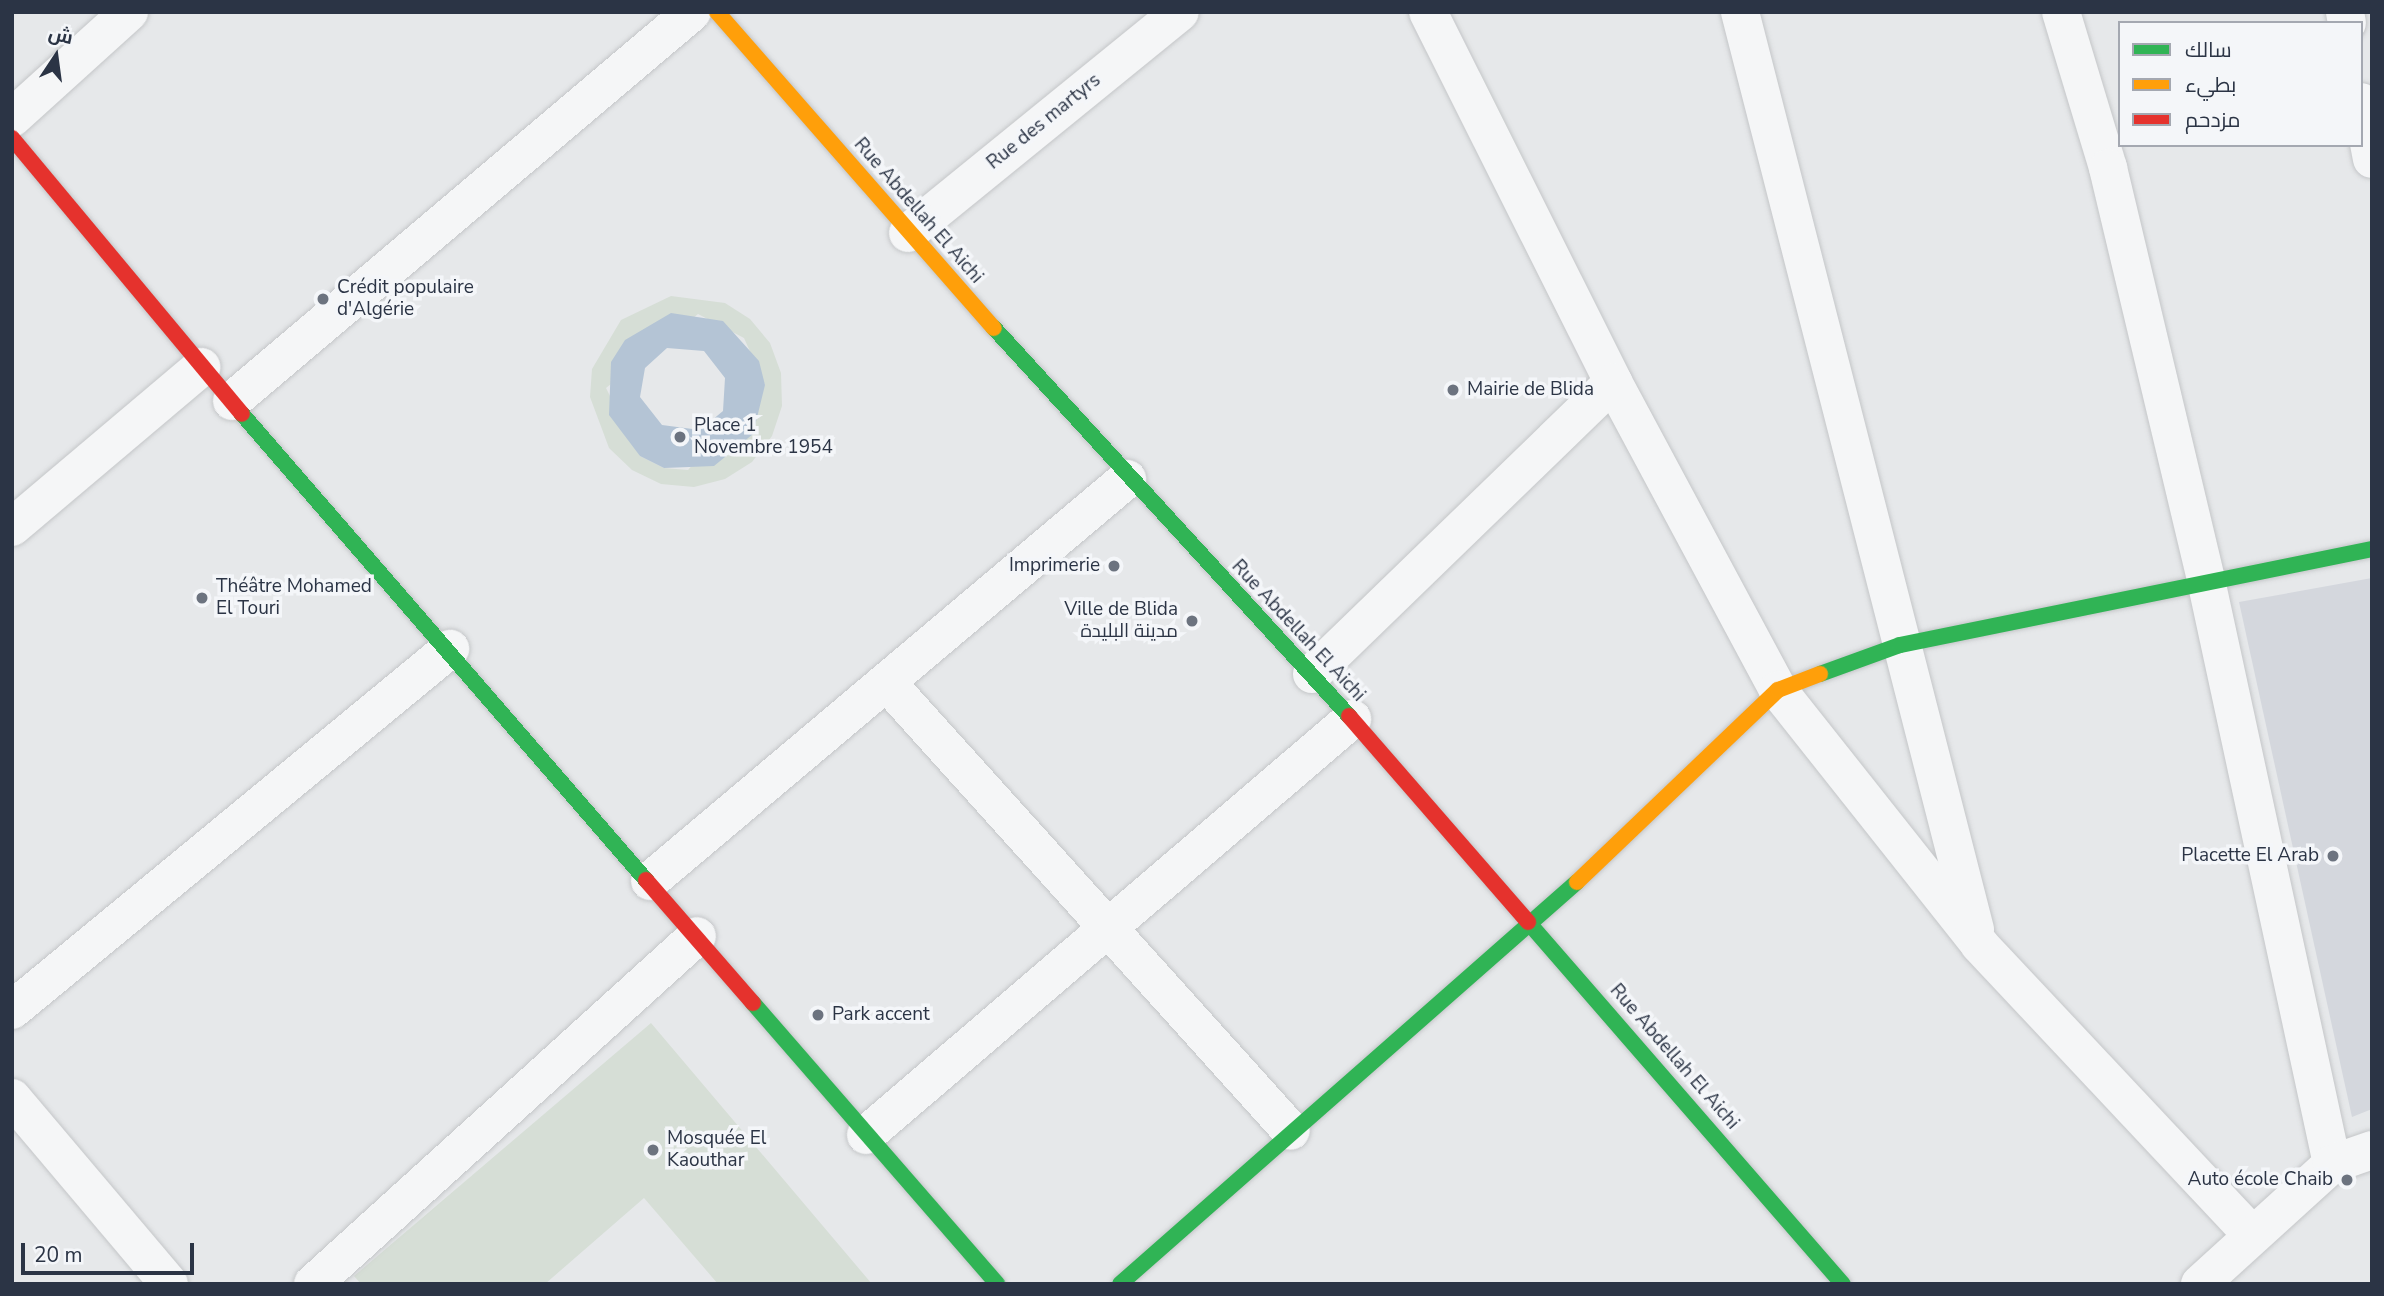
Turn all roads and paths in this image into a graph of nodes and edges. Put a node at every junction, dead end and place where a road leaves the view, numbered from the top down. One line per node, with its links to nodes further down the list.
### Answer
1 (130, 12): 9 (street)
2 (692, 12): 15 (street)
3 (717, 12): 12 (street, Rue Abdellah El Aichi)
4 (1181, 12): 12 (street, Rue des martyrs)
5 (1428, 12): 14 (street)
6 (1740, 12): 20 (street)
7 (2061, 12): 19 (street)
8 (2363, 112): 11 (street)
9 (12, 118)
10 (12, 138): 13 (street)
11 (2372, 159)
12 (908, 233): 16 (street, Rue Abdellah El Aichi)
13 (201, 367): 15 (street); 17 (street)
14 (1613, 382): 22 (street); 24 (street)
15 (232, 401): 21 (street)
16 (1127, 480): 22 (street, Rue Abdellah El Aichi); 23 (street)
17 (12, 527)
18 (2372, 549): 19 (street)
19 (2206, 580): 20 (street); 36 (street)
20 (1900, 645): 24 (street); 30 (street)
21 (450, 649): 26 (street); 31 (street)
22 (1312, 674): 25 (street, Rue Abdellah El Aichi)
23 (889, 685): 26 (street); 27 (street)
24 (1778, 690): 28 (street); 30 (street)
25 (1352, 719): 27 (street); 28 (street, Rue Abdellah El Aichi)
26 (650, 881): 29 (street)
27 (1105, 925): 33 (street); 34 (street)
28 (1532, 925): 33 (street); 42 (street, Rue Abdellah El Aichi)
29 (697, 936): 34 (street); 39 (street)
30 (1979, 944): 37 (street)
31 (12, 1010)
32 (12, 1098): 38 (street)
33 (1291, 1131): 41 (street)
34 (866, 1135): 40 (street)
35 (2372, 1150): 36 (street)
36 (2332, 1164): 37 (street)
37 (2252, 1235): 43 (street)
38 (169, 1284)
39 (313, 1284)
40 (997, 1284)
41 (1120, 1284)
42 (1843, 1284)
43 (2200, 1284)

